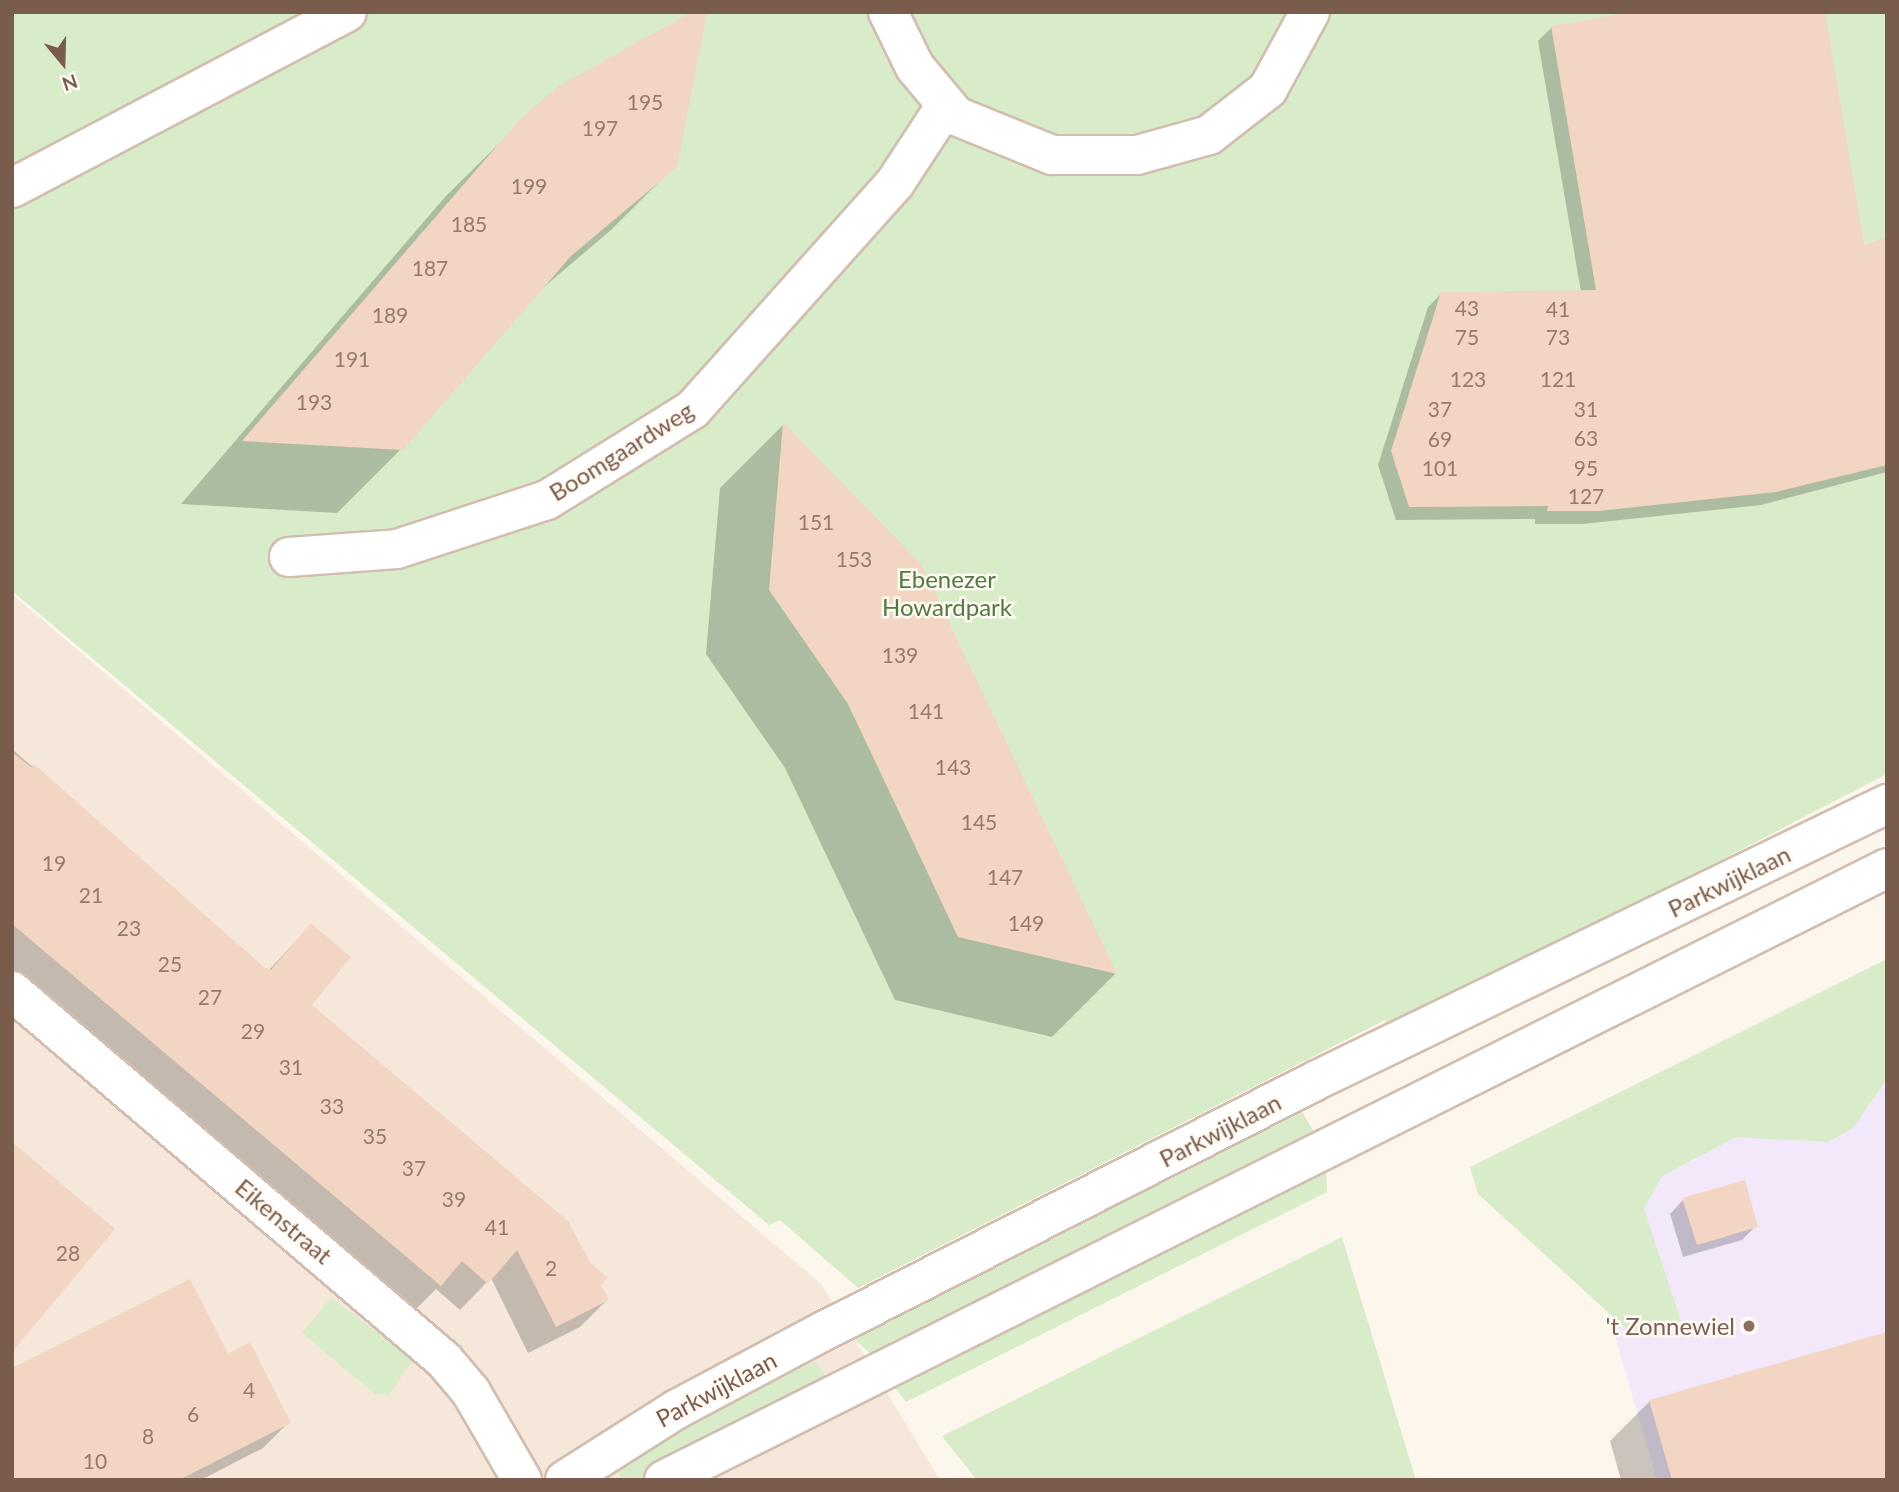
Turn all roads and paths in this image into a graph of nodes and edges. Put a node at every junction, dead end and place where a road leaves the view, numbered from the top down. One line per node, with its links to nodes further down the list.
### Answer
1 (347, 12): 5 (street)
2 (888, 12): 4 (street)
3 (1310, 12): 4 (street)
4 (946, 105): 6 (street, Boomgaardweg)
5 (12, 188)
6 (289, 557)
7 (1887, 804): 11 (street, Parkwijklaan)
8 (1887, 868): 12 (street)
9 (12, 991): 10 (street, Eikenstraat)
10 (522, 1480)
11 (565, 1480)
12 (664, 1480)

